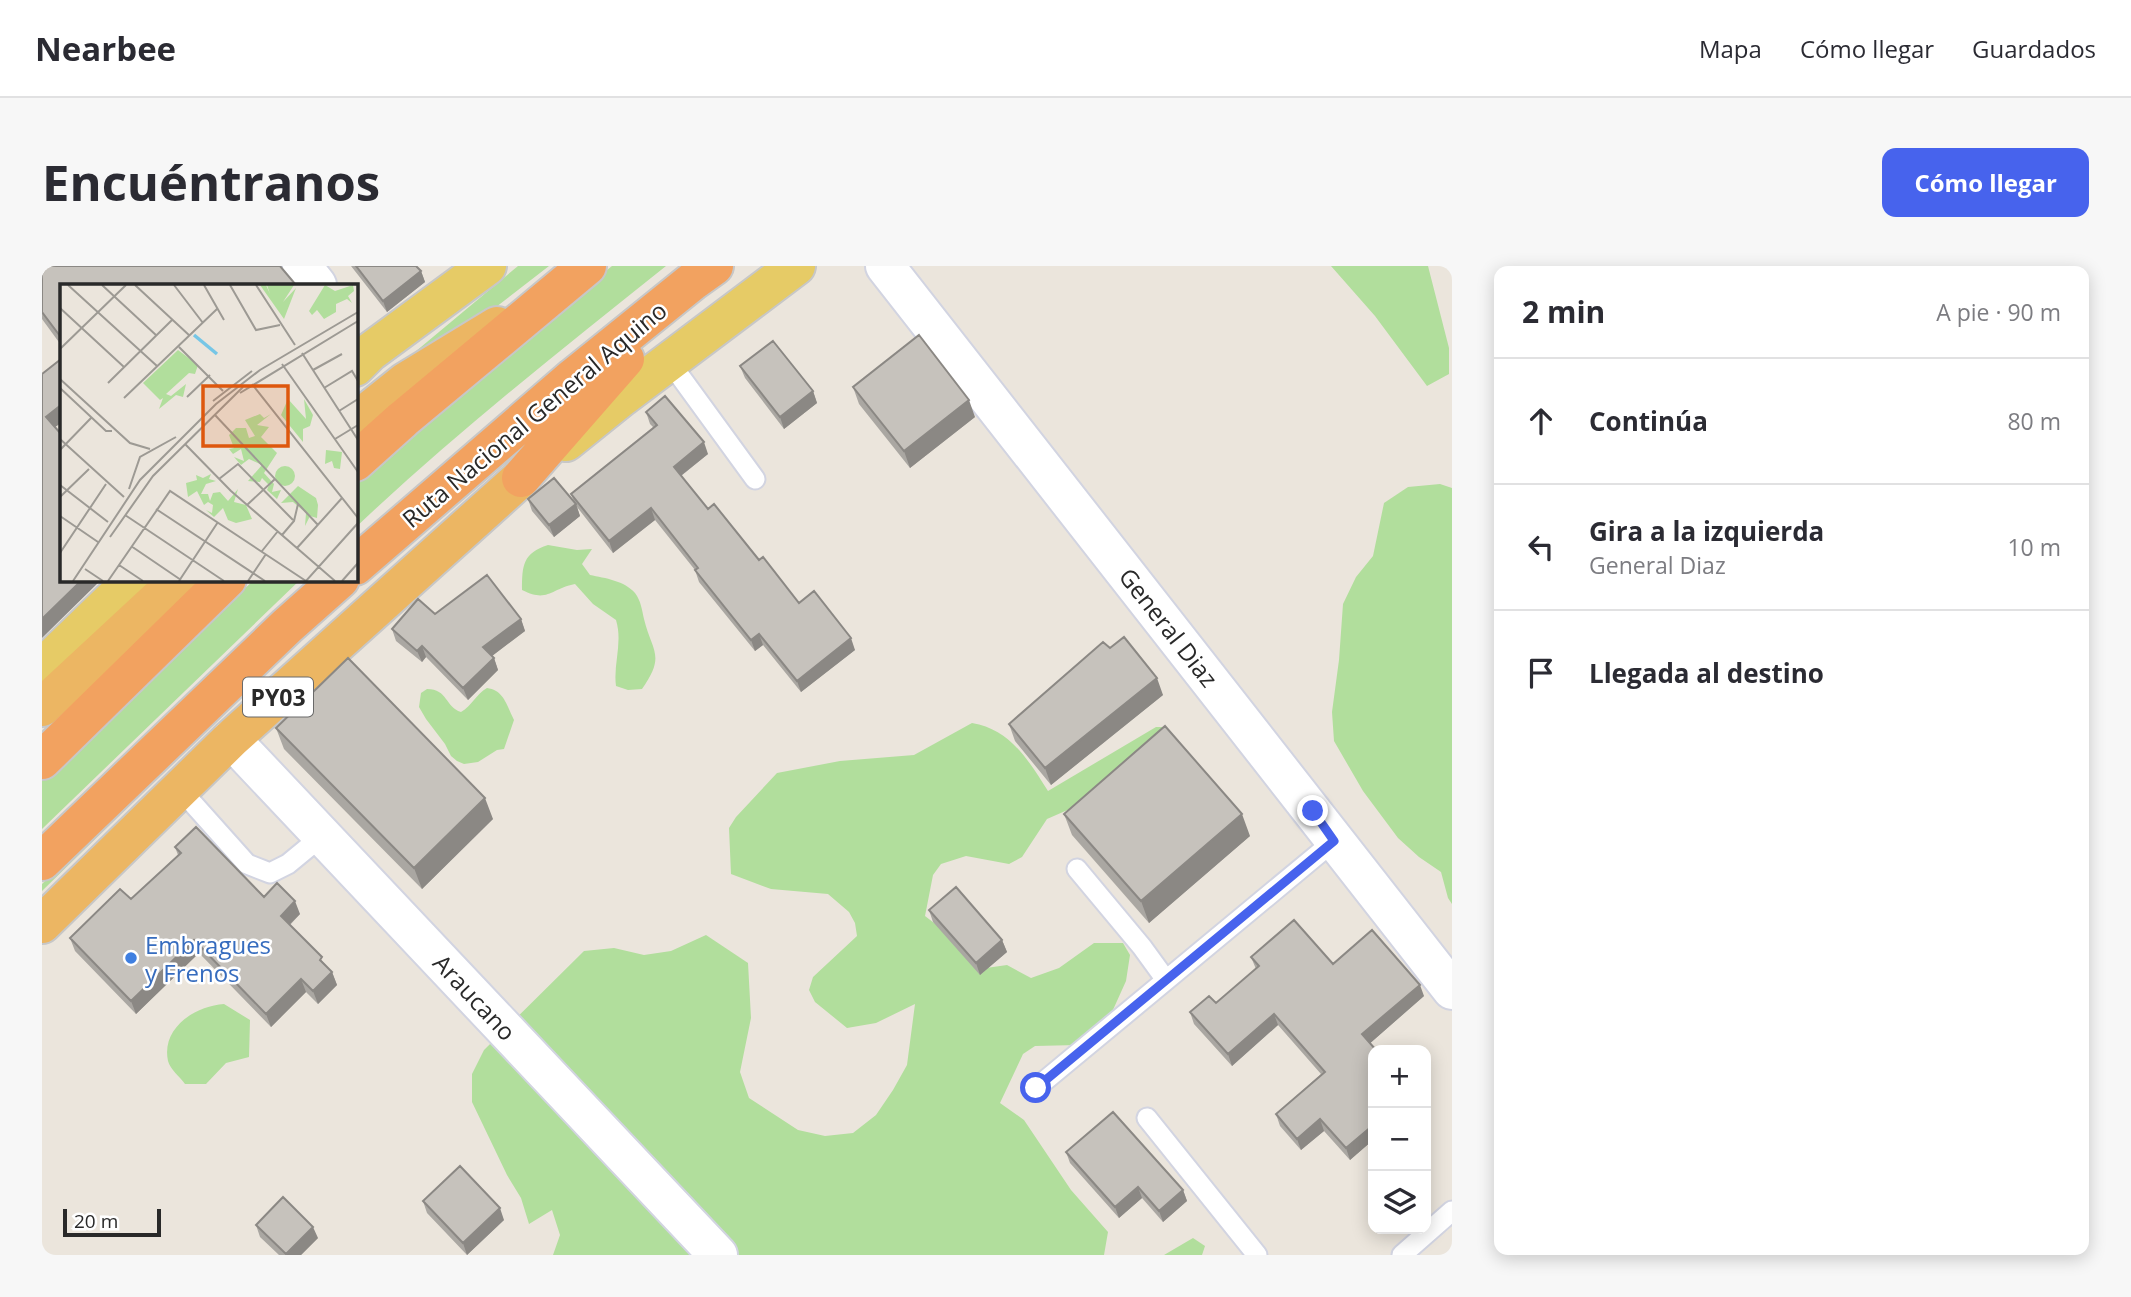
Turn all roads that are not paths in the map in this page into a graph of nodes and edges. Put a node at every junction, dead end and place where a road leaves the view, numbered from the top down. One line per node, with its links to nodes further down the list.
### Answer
1 (302, 266): 7 (street)
2 (487, 266): 8 (main road)
3 (796, 266): 9 (main road, PY03)
4 (885, 266): 25 (street, General Diaz)
5 (704, 274): 12 (highway); 14 (highway, Ruta Nacional General Aquino)
6 (574, 276): 10 (highway); 11 (highway)
7 (316, 284)
8 (360, 351)
9 (669, 361): 12 (main road, PY03); 13 (lane)
10 (357, 420)
11 (357, 460)
12 (521, 478): 21 (highway, Ruta Nacional General Aquino / PY03)
13 (755, 479)
14 (357, 564)
15 (132, 581): 19 (main road)
16 (178, 581): 20 (highway)
17 (225, 581): 22 (highway)
18 (338, 581): 26 (highway, PY03)
19 (42, 668)
20 (42, 707)
21 (231, 740): 23 (highway, Ruta Nacional General Aquino / PY03); 24 (street, Araucano)
22 (42, 760)
23 (180, 789): 24 (lane); 28 (highway, Ruta Nacional General Aquino / PY03)
24 (322, 836): 34 (street, Araucano)
25 (1334, 841): 29 (lane); 30 (street, General Diaz)
26 (42, 861)
27 (1077, 869): 29 (lane)
28 (42, 924)
29 (1166, 980): 31 (lane)
30 (1452, 990)
31 (1036, 1088)
32 (1147, 1118): 35 (lane)
33 (1452, 1211): 36 (lane)
34 (718, 1255)
35 (1257, 1255)
36 (1402, 1255)

